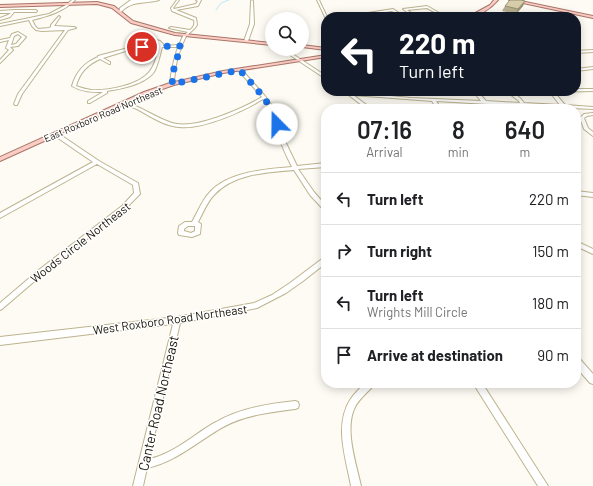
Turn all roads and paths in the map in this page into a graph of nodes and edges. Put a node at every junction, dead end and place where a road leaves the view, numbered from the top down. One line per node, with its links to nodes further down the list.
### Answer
1 (74, 0): 11 (street)
2 (158, 0): 9 (street)
3 (178, 0): 13 (street)
4 (197, 0): 13 (street)
5 (318, 0): 18 (street)
6 (497, 0): 23 (main road)
7 (511, 0): 24 (main road)
8 (520, 0): 25 (main road)
9 (134, 1): 16 (street)
10 (252, 1): 41 (street)
11 (71, 4): 12 (main road); 16 (main road); 31 (street)
12 (0, 6)
13 (173, 10): 36 (street)
14 (14, 11): 15 (street); 17 (street); 30 (street)
15 (36, 11)
16 (120, 11): 37 (main road)
17 (0, 12)
18 (324, 12)
19 (377, 12): 20 (street)
20 (396, 12)
21 (408, 12): 22 (street)
22 (436, 12)
23 (480, 12)
24 (572, 12)
25 (575, 12)
26 (581, 13): 28 (main road)
27 (581, 14): 28 (main road)
28 (593, 16)
29 (59, 17): 33 (street)
30 (0, 19)
31 (30, 19): 32 (street); 33 (street)
32 (0, 26)
33 (52, 28): 35 (street); 35 (street)
34 (171, 28): 36 (street)
35 (67, 29): 74 (street)
36 (190, 31): 37 (street)
37 (185, 36): 41 (main road); 44 (street)
38 (148, 38): 45 (street)
39 (11, 39): 40 (street); 43 (street); 43 (street)
40 (0, 41)
41 (246, 41): 42 (main road)
42 (265, 43)
43 (10, 46): 54 (street)
44 (181, 46): 45 (street); 60 (street)
45 (161, 47): 52 (street); 63 (street)
46 (309, 47): 47 (main road)
47 (321, 48)
48 (593, 51): 49 (street)
49 (581, 52)
50 (294, 56): 53 (street)
51 (321, 57): 53 (main road, East Roxboro Road Northeast)
52 (97, 58): 55 (street); 63 (street)
53 (301, 60): 58 (main road, East Roxboro Road Northeast); 59 (street)
54 (0, 62)
55 (109, 63)
56 (593, 68): 57 (street)
57 (581, 69)
58 (240, 70): 60 (main road, East Roxboro Road Northeast); 69 (street)
59 (321, 74)
60 (172, 84): 73 (main road, East Roxboro Road Northeast)
61 (581, 90): 62 (street)
62 (593, 90)
63 (108, 91): 71 (street)
64 (352, 96): 75 (street)
65 (396, 96): 70 (street)
66 (479, 96): 72 (street)
67 (513, 96): 78 (street)
68 (555, 96): 79 (street)
69 (264, 97): 73 (street); 88 (street)
70 (433, 100): 72 (street); 76 (street)
71 (89, 102)
72 (484, 102): 77 (street)
73 (125, 103): 85 (main road, East Roxboro Road Northeast)
74 (16, 104)
75 (363, 104)
76 (436, 104)
77 (500, 104)
78 (522, 104)
79 (561, 104)
80 (581, 107): 81 (street)
81 (593, 108)
82 (593, 114): 83 (street)
83 (593, 135)
84 (60, 137): 86 (street, Woods Circle Northeast)
85 (0, 159)
86 (97, 162): 92 (street); 97 (street, Woods Circle Northeast)
87 (321, 166): 88 (street)
88 (295, 169): 91 (street); 93 (street)
89 (581, 194): 90 (street)
90 (593, 195)
91 (321, 204)
92 (0, 216)
93 (194, 224)
94 (581, 246): 95 (street)
95 (593, 252)
96 (321, 263): 98 (street, West Roxboro Road Northeast)
97 (0, 307)
98 (177, 320): 99 (street, West Roxboro Road Northeast); 105 (street, Canter Road Northeast)
99 (0, 341)
100 (581, 367): 101 (street)
101 (593, 380)
102 (366, 388): 107 (street)
103 (480, 388): 108 (street)
104 (295, 406): 105 (street)
105 (144, 464): 106 (street, Canter Road Northeast)
106 (138, 486)
107 (356, 486)
108 (543, 486)

